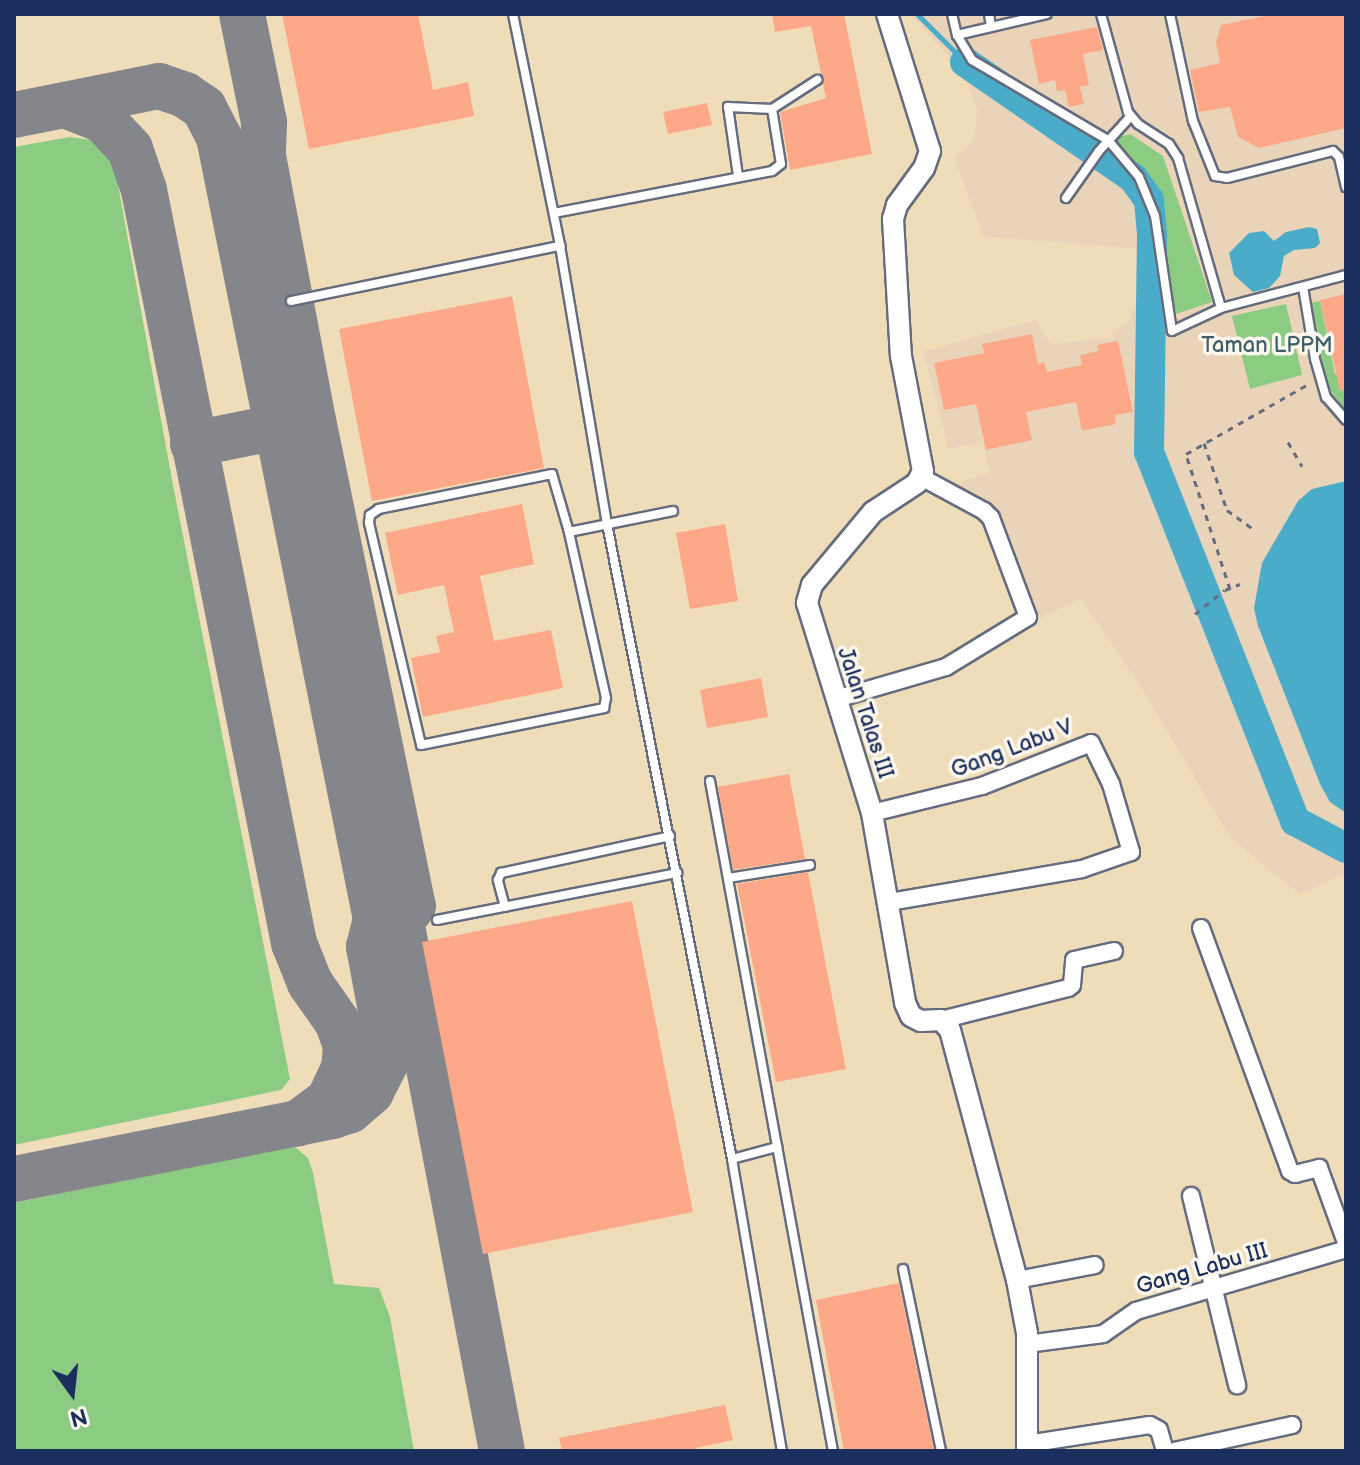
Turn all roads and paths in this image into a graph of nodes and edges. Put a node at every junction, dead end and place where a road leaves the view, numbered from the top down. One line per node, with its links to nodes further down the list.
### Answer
1 (513, 14): 19 (lane)
2 (887, 14): 30 (street)
3 (952, 14): 9 (lane)
4 (989, 14): 8 (lane)
5 (1047, 14): 8 (lane)
6 (1101, 14): 12 (lane)
7 (1170, 14): 14 (lane)
8 (991, 27): 9 (lane)
9 (957, 35): 13 (lane)
10 (817, 80): 11 (lane)
11 (772, 109): 16 (lane); 16 (lane)
12 (1131, 116): 13 (lane); 24 (lane)
13 (1108, 140): 18 (lane); 24 (lane)
14 (1342, 154): 15 (lane)
15 (1344, 168): 17 (lane)
16 (738, 176): 19 (lane)
17 (1346, 187)
18 (1066, 198)
19 (554, 213): 20 (lane)
20 (560, 246): 23 (lane); 32 (lane)
21 (1346, 275): 22 (lane)
22 (1303, 287): 24 (lane); 25 (lane)
23 (291, 301)
24 (1221, 308)
25 (1320, 377): 26 (lane); 28 (path)
26 (1346, 420)
27 (1288, 442): 29 (path)
28 (1204, 443): 33 (path); 36 (path)
29 (1302, 466)
30 (921, 477): 38 (street, Jalan Talas III); 38 (street)
31 (673, 511): 32 (lane)
32 (607, 524): 34 (lane); 41 (lane)
33 (1253, 529)
34 (569, 532): 34 (lane)
35 (1240, 584): 36 (path)
36 (1227, 590): 37 (path)
37 (1195, 614)
38 (836, 699): 40 (street, Jalan Talas III)
39 (710, 781): 44 (lane)
40 (872, 813): 45 (street, Jalan Talas III); 45 (street, Gang Labu V)
41 (670, 836): 43 (lane); 46 (lane)
42 (810, 865): 44 (lane)
43 (677, 873): 46 (lane); 52 (lane)
44 (728, 878): 51 (lane)
45 (889, 902): 50 (street, Jalan Talas III)
46 (505, 907): 47 (lane)
47 (437, 920)
48 (1201, 928): 54 (street)
49 (1114, 951): 50 (street)
50 (941, 1020): 58 (street)
51 (777, 1147): 52 (lane); 65 (lane)
52 (732, 1159): 64 (lane)
53 (1191, 1196): 59 (street)
54 (1345, 1234)
55 (1346, 1249): 59 (street, Gang Labu III)
56 (1095, 1265): 58 (street)
57 (903, 1269): 66 (lane)
58 (1017, 1280): 60 (street)
59 (1212, 1289): 60 (street, Gang Labu III); 61 (street)
60 (1027, 1344): 63 (street)
61 (1237, 1385)
62 (1292, 1425): 68 (street)
63 (1027, 1447): 67 (street)
64 (782, 1451)
65 (833, 1451)
66 (941, 1451)
67 (1165, 1451)
68 (1174, 1451)

